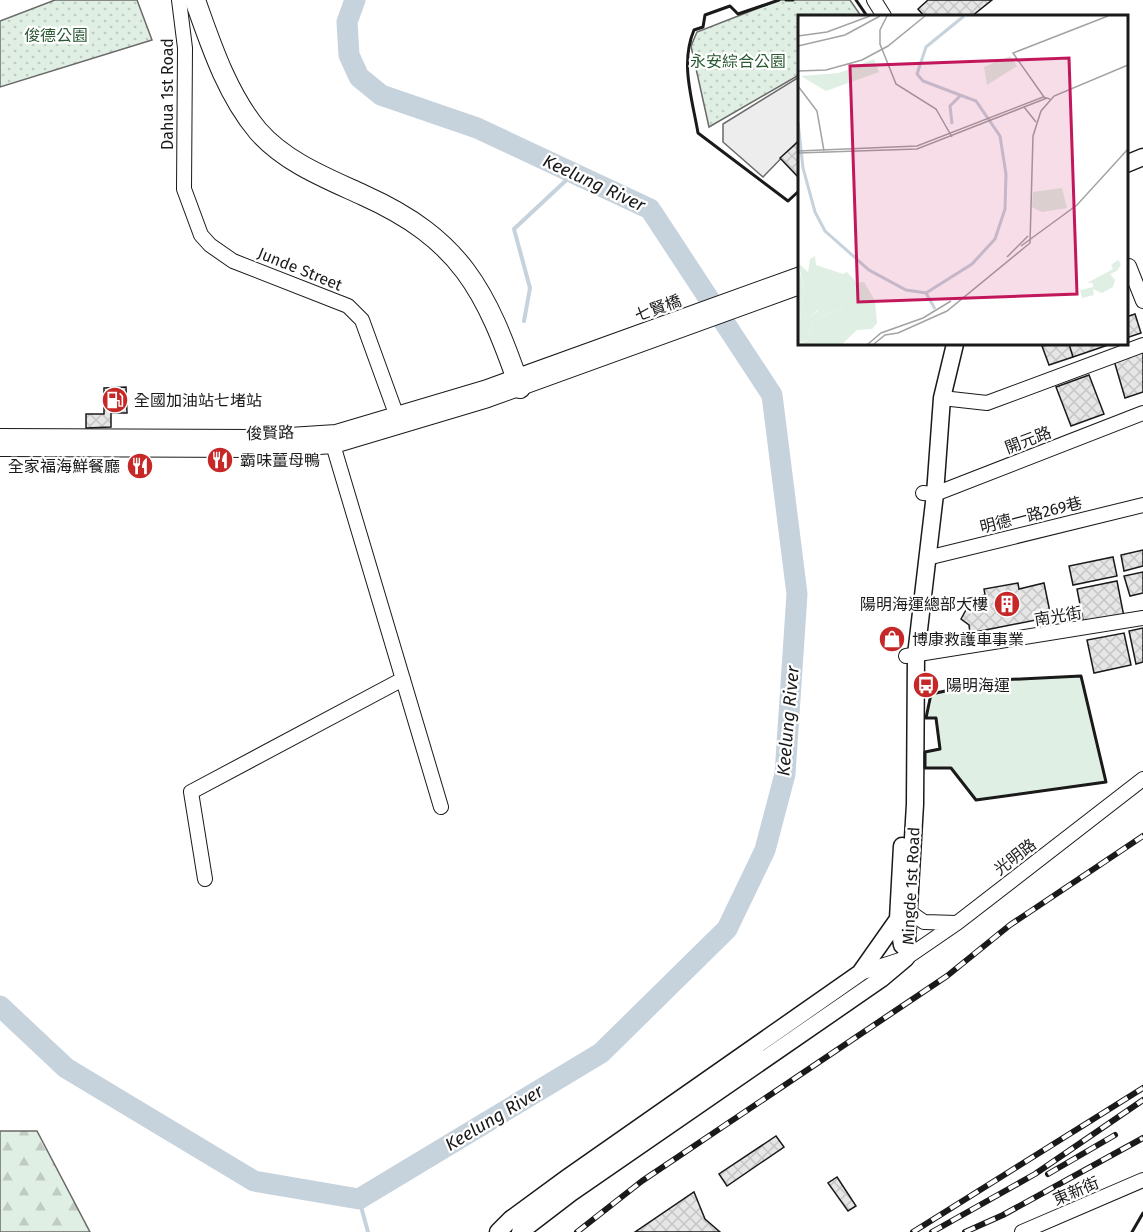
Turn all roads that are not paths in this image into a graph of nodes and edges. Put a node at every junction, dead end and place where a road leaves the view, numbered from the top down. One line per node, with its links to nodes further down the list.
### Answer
1 (179, 0): 9 (street, Dahua 1st Road)
2 (195, 0): 18 (highway)
3 (874, 0): 4 (street)
4 (883, 15)
5 (1143, 148): 6 (main road)
6 (1128, 153)
7 (1143, 157): 8 (main road)
8 (1128, 163)
9 (184, 189): 21 (street, Junde Street)
10 (1143, 261): 11 (street)
11 (1128, 267): 14 (street)
12 (798, 275): 18 (street, 七賢橋)
13 (798, 288): 18 (street, 七賢橋)
14 (1143, 301)
15 (943, 345): 25 (main road, Mingde 1st Road)
16 (955, 345): 19 (main road, Mingde 1st Road)
17 (1143, 345): 19 (street)
18 (521, 377): 21 (street, 俊賢路)
19 (942, 398): 25 (main road, Mingde 1st Road)
20 (1143, 413): 25 (street, 開元路)
21 (398, 421): 23 (street, 俊賢路)
22 (0, 435): 23 (street, 俊賢路)
23 (332, 439): 24 (street, 俊賢路); 30 (street)
24 (0, 449)
25 (929, 493): 27 (main road, Mingde 1st Road); 29 (main road, Mingde 1st Road)
26 (1143, 505): 27 (street, 明德一路269巷)
27 (927, 558): 29 (main road, Mingde 1st Road)
28 (1143, 618): 29 (street, 南光街)
29 (911, 656): 34 (main road, Mingde 1st Road)
30 (403, 679): 32 (street); 33 (street)
31 (1143, 779): 35 (street, 光明路)
32 (441, 807)
33 (205, 879)
34 (904, 916): 35 (street); 36 (main road, Mingde 1st Road); 37 (main road)
35 (957, 922): 36 (street, 光明路)
36 (906, 958): 37 (street, 光明路); 40 (main road, Mingde 1st Road)
37 (860, 973): 39 (main road)
38 (1143, 1180): 41 (street, 東新街)
39 (498, 1232)
40 (520, 1232)
41 (1022, 1232)

